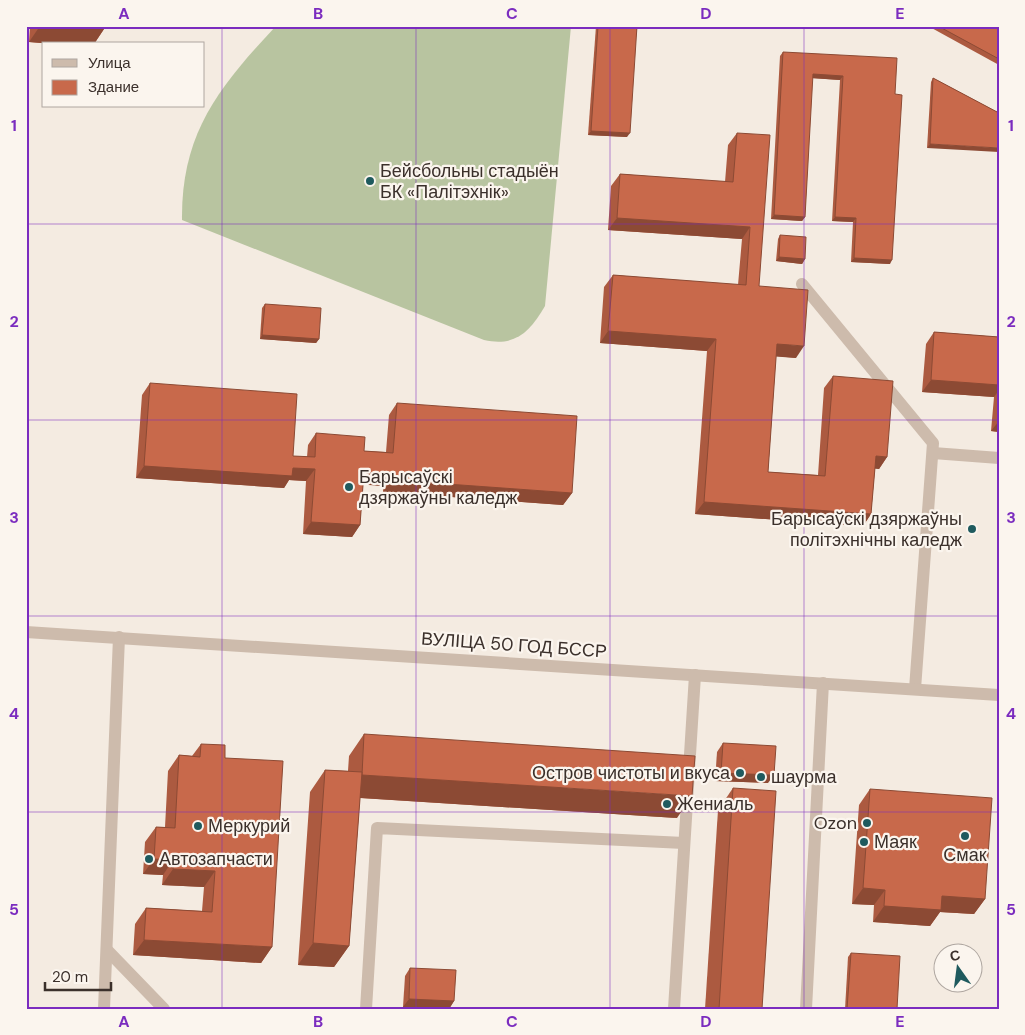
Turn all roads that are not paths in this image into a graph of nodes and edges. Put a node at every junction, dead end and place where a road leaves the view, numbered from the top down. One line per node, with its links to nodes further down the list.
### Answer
1 (802, 284): 2 (street)
2 (932, 453): 3 (street); 8 (street)
3 (999, 458)
4 (26, 632): 5 (street, ВУЛІЦА 50 ГОД БССР)
5 (119, 637): 6 (street, ВУЛІЦА 50 ГОД БССР); 11 (street)
6 (695, 675): 7 (street, ВУЛІЦА 50 ГОД БССР); 10 (street)
7 (823, 683): 8 (street, ВУЛІЦА 50 ГОД БССР); 16 (street)
8 (916, 689): 9 (street, ВУЛІЦА 50 ГОД БССР)
9 (999, 695)
10 (684, 843): 14 (street); 15 (street)
11 (108, 950): 12 (street); 13 (street)
12 (104, 1009)
13 (164, 1009)
14 (366, 1009)
15 (674, 1009)
16 (806, 1009)

